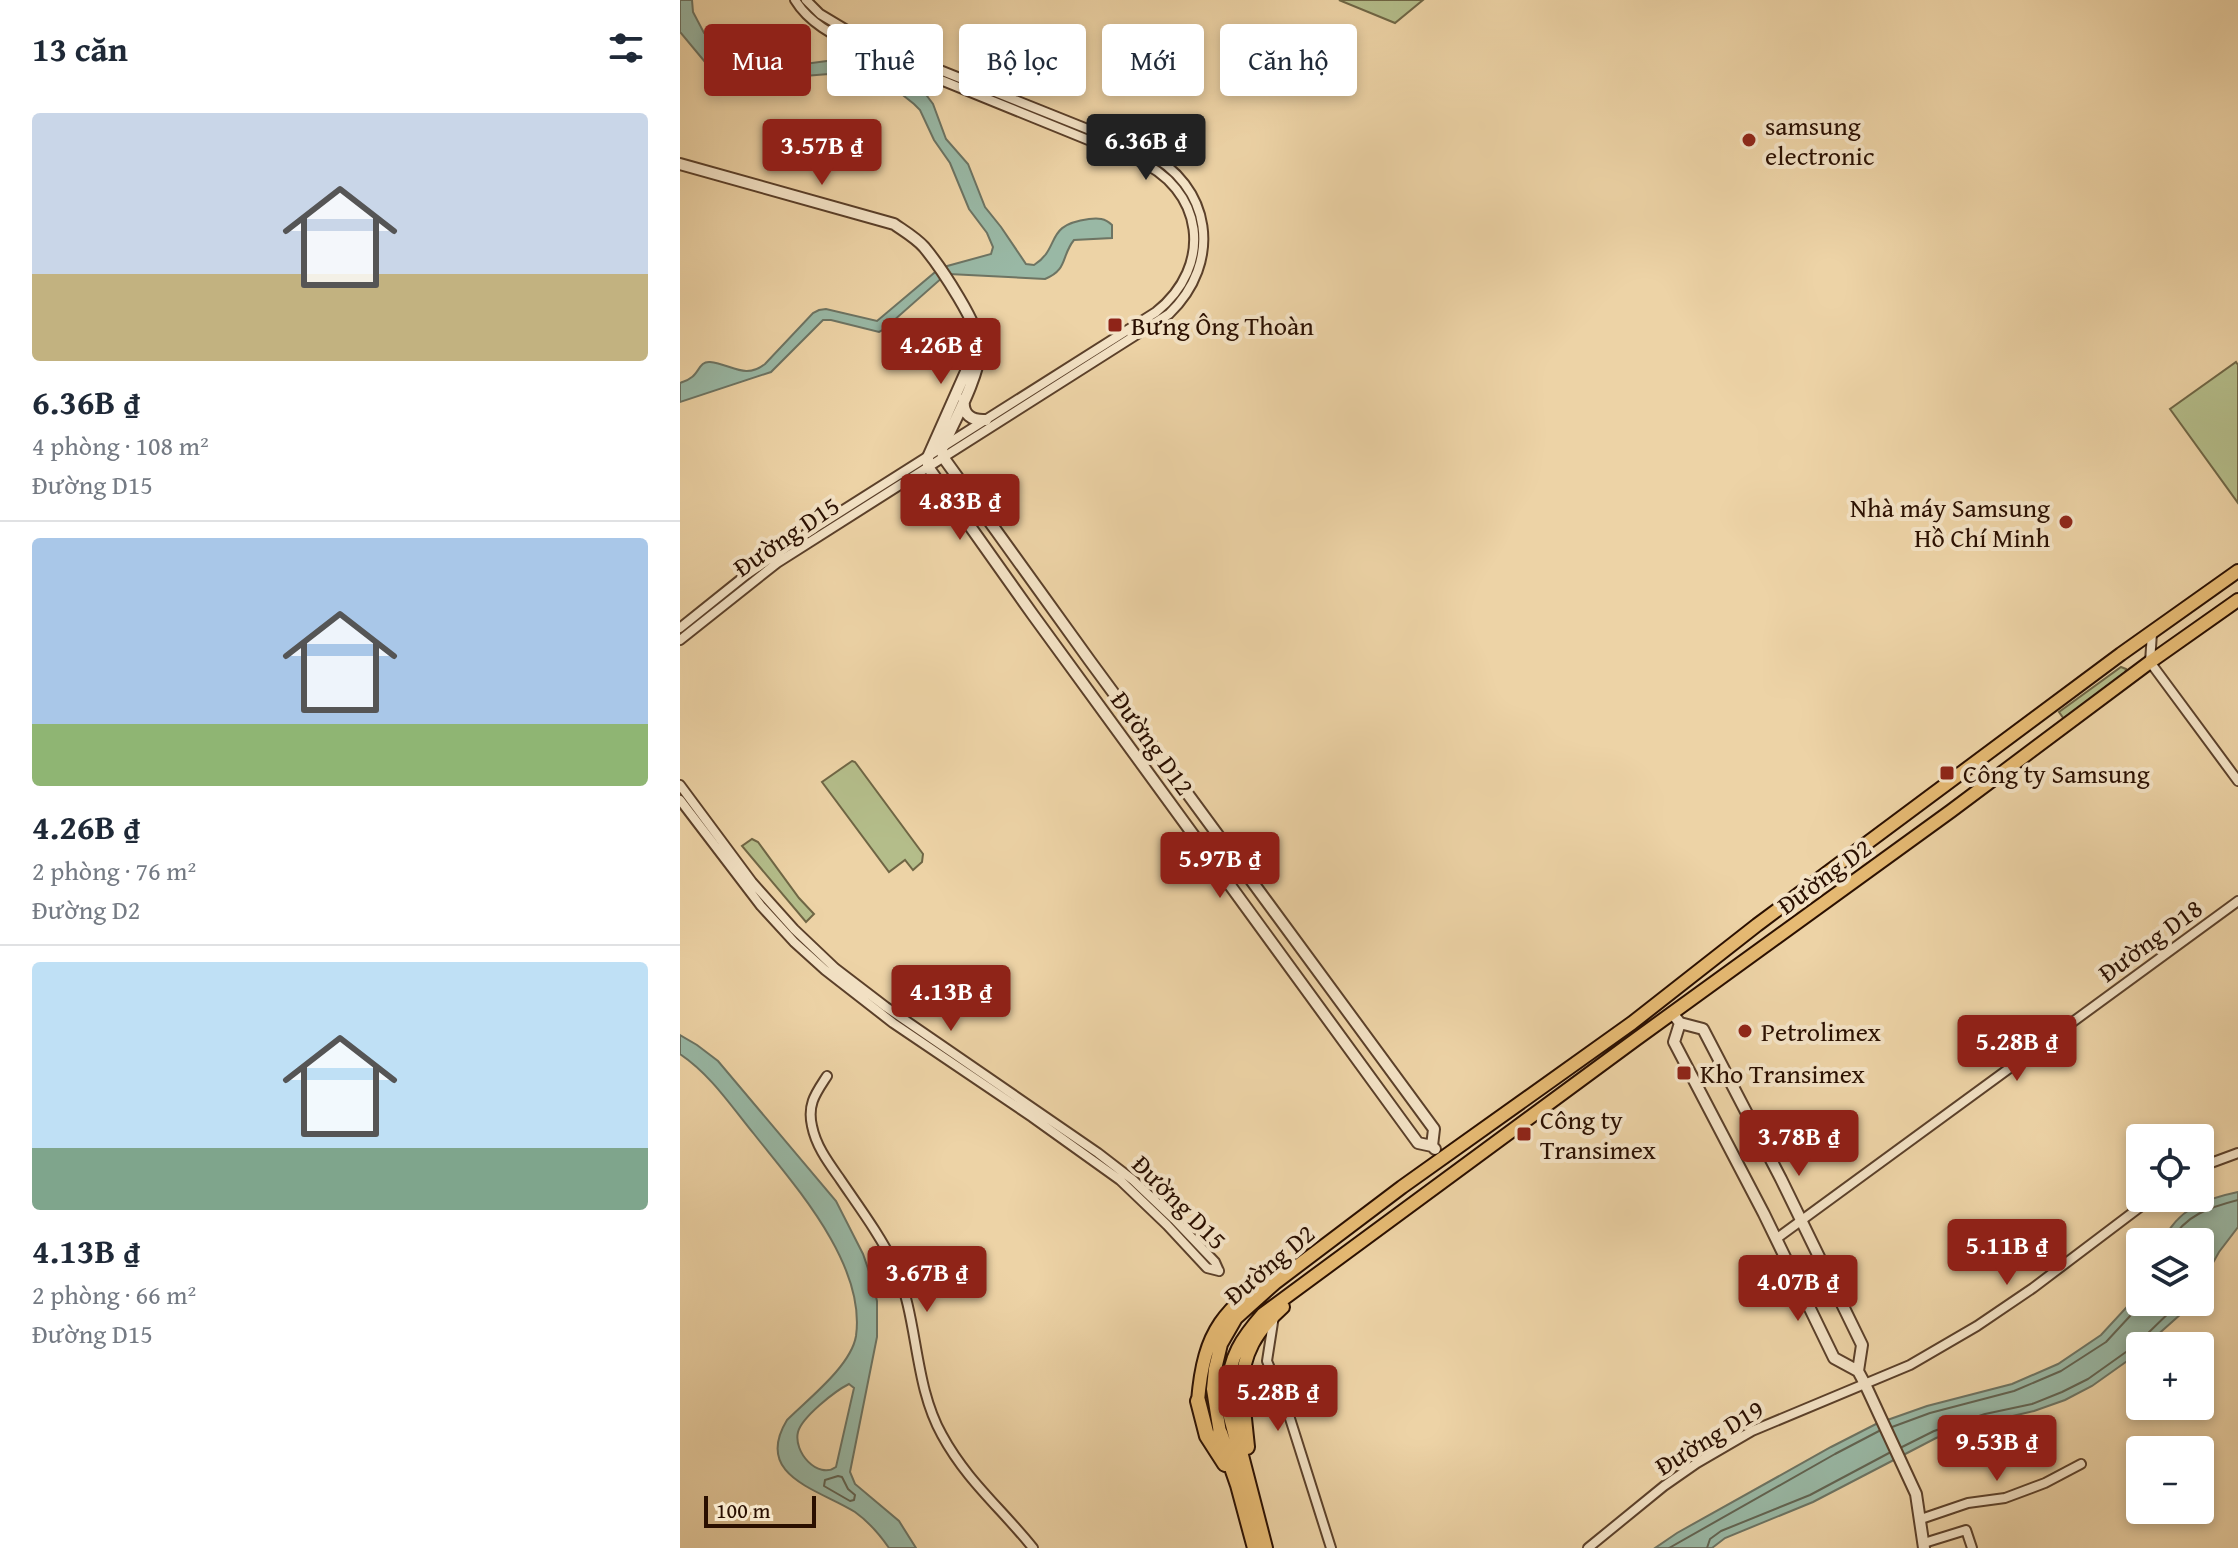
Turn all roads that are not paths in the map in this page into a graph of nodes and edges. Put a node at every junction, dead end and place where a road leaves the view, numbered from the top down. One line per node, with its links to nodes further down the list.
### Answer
1 (795, 0): 3 (street, Đường D15)
2 (806, 0): 3 (street, Đường D15)
3 (1059, 124): 7 (street, Đường D15); 8 (street, Đường D15)
4 (680, 164): 5 (street)
5 (968, 316): 6 (street); 9 (street)
6 (965, 396): 7 (street); 8 (street)
7 (986, 420): 8 (street, Đường D15)
8 (942, 453): 9 (street, Đường D15); 15 (street, Đường D12)
9 (928, 462): 12 (street, Đường D15); 14 (street, Đường D15); 17 (street, Đường D12)
10 (2238, 568): 13 (main road, Đường D2)
11 (2238, 600): 16 (main road, Đường D2)
12 (680, 628)
13 (2152, 633): 16 (street); 22 (main road, Đường D2)
14 (680, 640)
15 (1090, 661): 17 (street); 25 (street, Đường D12)
16 (2150, 662): 18 (street); 23 (main road, Đường D2)
17 (1074, 672): 25 (street, Đường D12)
18 (2238, 781)
19 (680, 785): 20 (street, Đường D15)
20 (680, 800)
21 (2238, 901): 33 (street, Đường D18)
22 (1663, 999): 23 (main road); 27 (main road, Đường D2)
23 (1676, 1018): 30 (main road, Đường D2); 33 (street); 34 (street)
24 (827, 1076): 46 (street)
25 (1432, 1146): 27 (street, Đường D12)
26 (2238, 1153): 28 (street)
27 (1441, 1158): 29 (main road, Đường D2); 30 (main road)
28 (2214, 1162)
29 (1424, 1171): 39 (main road, Đường D2); 40 (main road, Đường D2)
30 (1454, 1176): 31 (main road, Đường D2)
31 (1413, 1207): 35 (main road, Đường D2); 38 (main road, Đường D2)
32 (2133, 1212): 37 (street, Đường D19)
33 (1801, 1222): 34 (street, Đường D18); 36 (street)
34 (1776, 1239): 36 (street)
35 (1274, 1315): 38 (main road, Đường D2); 47 (street)
36 (1858, 1371): 37 (street)
37 (1865, 1384): 43 (street); 48 (street, Đường D19)
38 (1234, 1390): 42 (highway)
39 (1198, 1401): 42 (highway)
40 (1220, 1433): 42 (highway)
41 (2081, 1464): 43 (street)
42 (1242, 1482): 44 (highway)
43 (1921, 1519): 45 (street)
44 (1260, 1546)
45 (1924, 1546): 49 (street)
46 (1033, 1548)
47 (1331, 1548)
48 (1588, 1548)
49 (1972, 1548)

